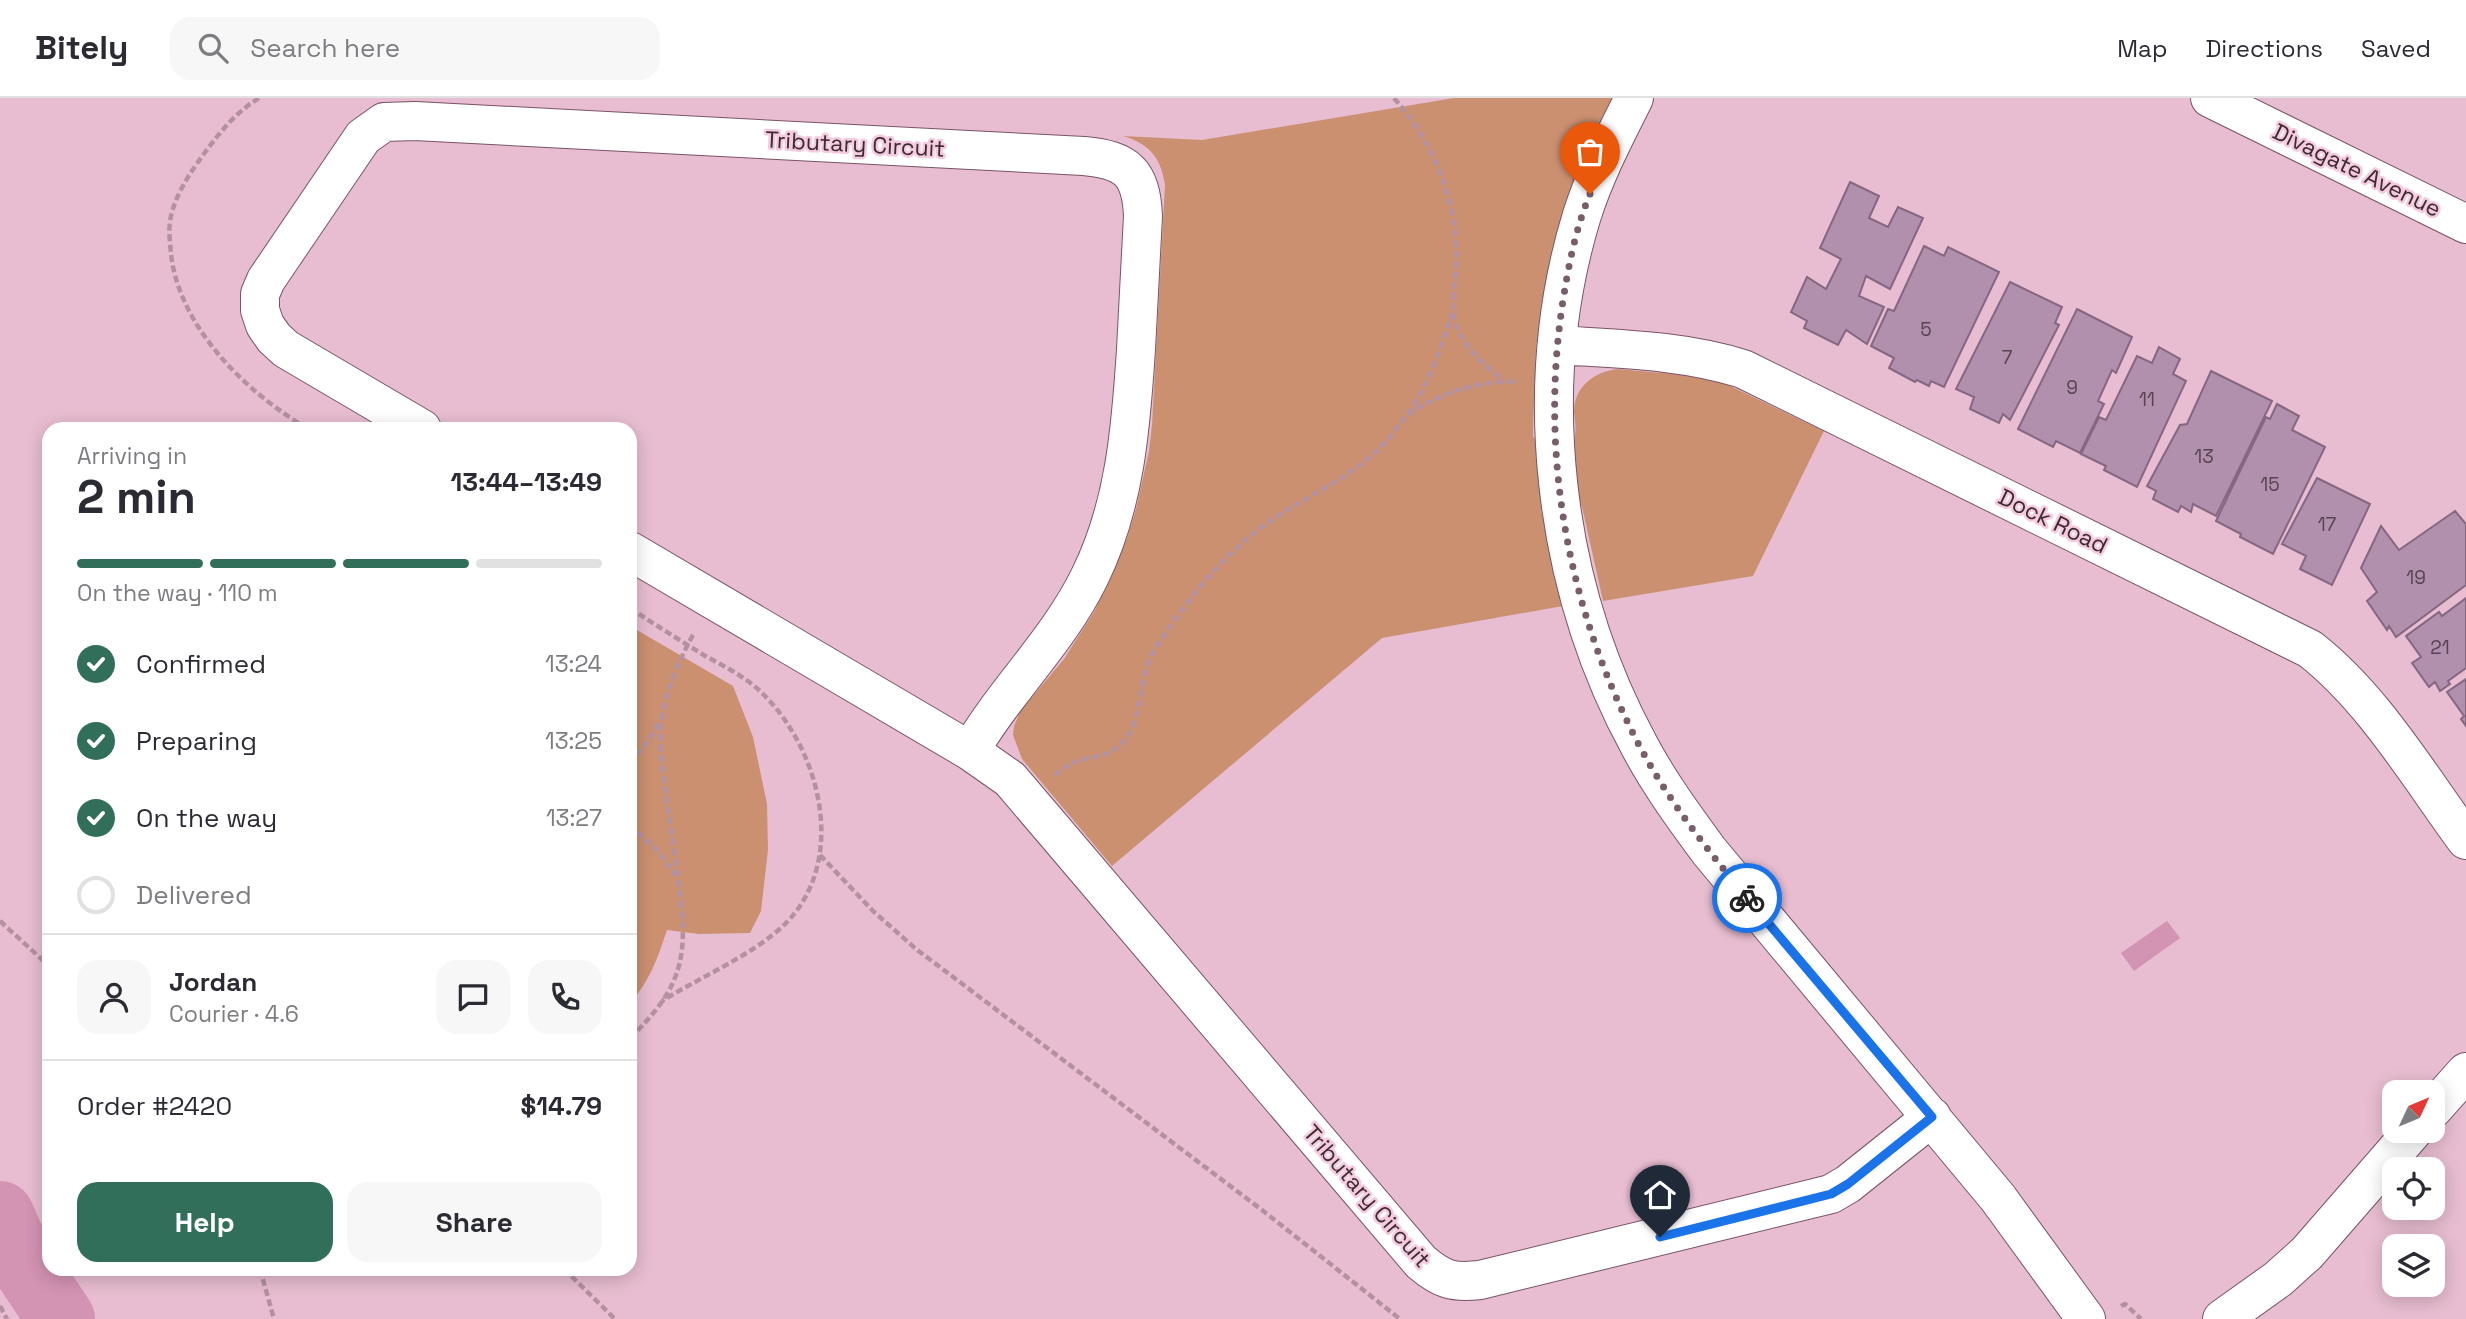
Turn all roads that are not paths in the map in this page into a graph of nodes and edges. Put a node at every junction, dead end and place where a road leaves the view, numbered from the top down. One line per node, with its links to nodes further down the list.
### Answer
1 (1634, 98): 4 (street)
2 (2210, 98): 3 (street, Divagate Avenue)
3 (2466, 224)
4 (1557, 345): 8 (street, Dock Road); 11 (street)
5 (410, 422): 7 (street, Tributary Circuit)
6 (637, 555): 7 (street, Tributary Circuit)
7 (970, 751): 11 (street, Tributary Circuit)
8 (2466, 840)
9 (2466, 1072): 10 (street)
10 (2445, 1095)
11 (1932, 1117): 13 (street)
12 (2403, 1143): 14 (street)
13 (2086, 1319)
14 (2222, 1319)

